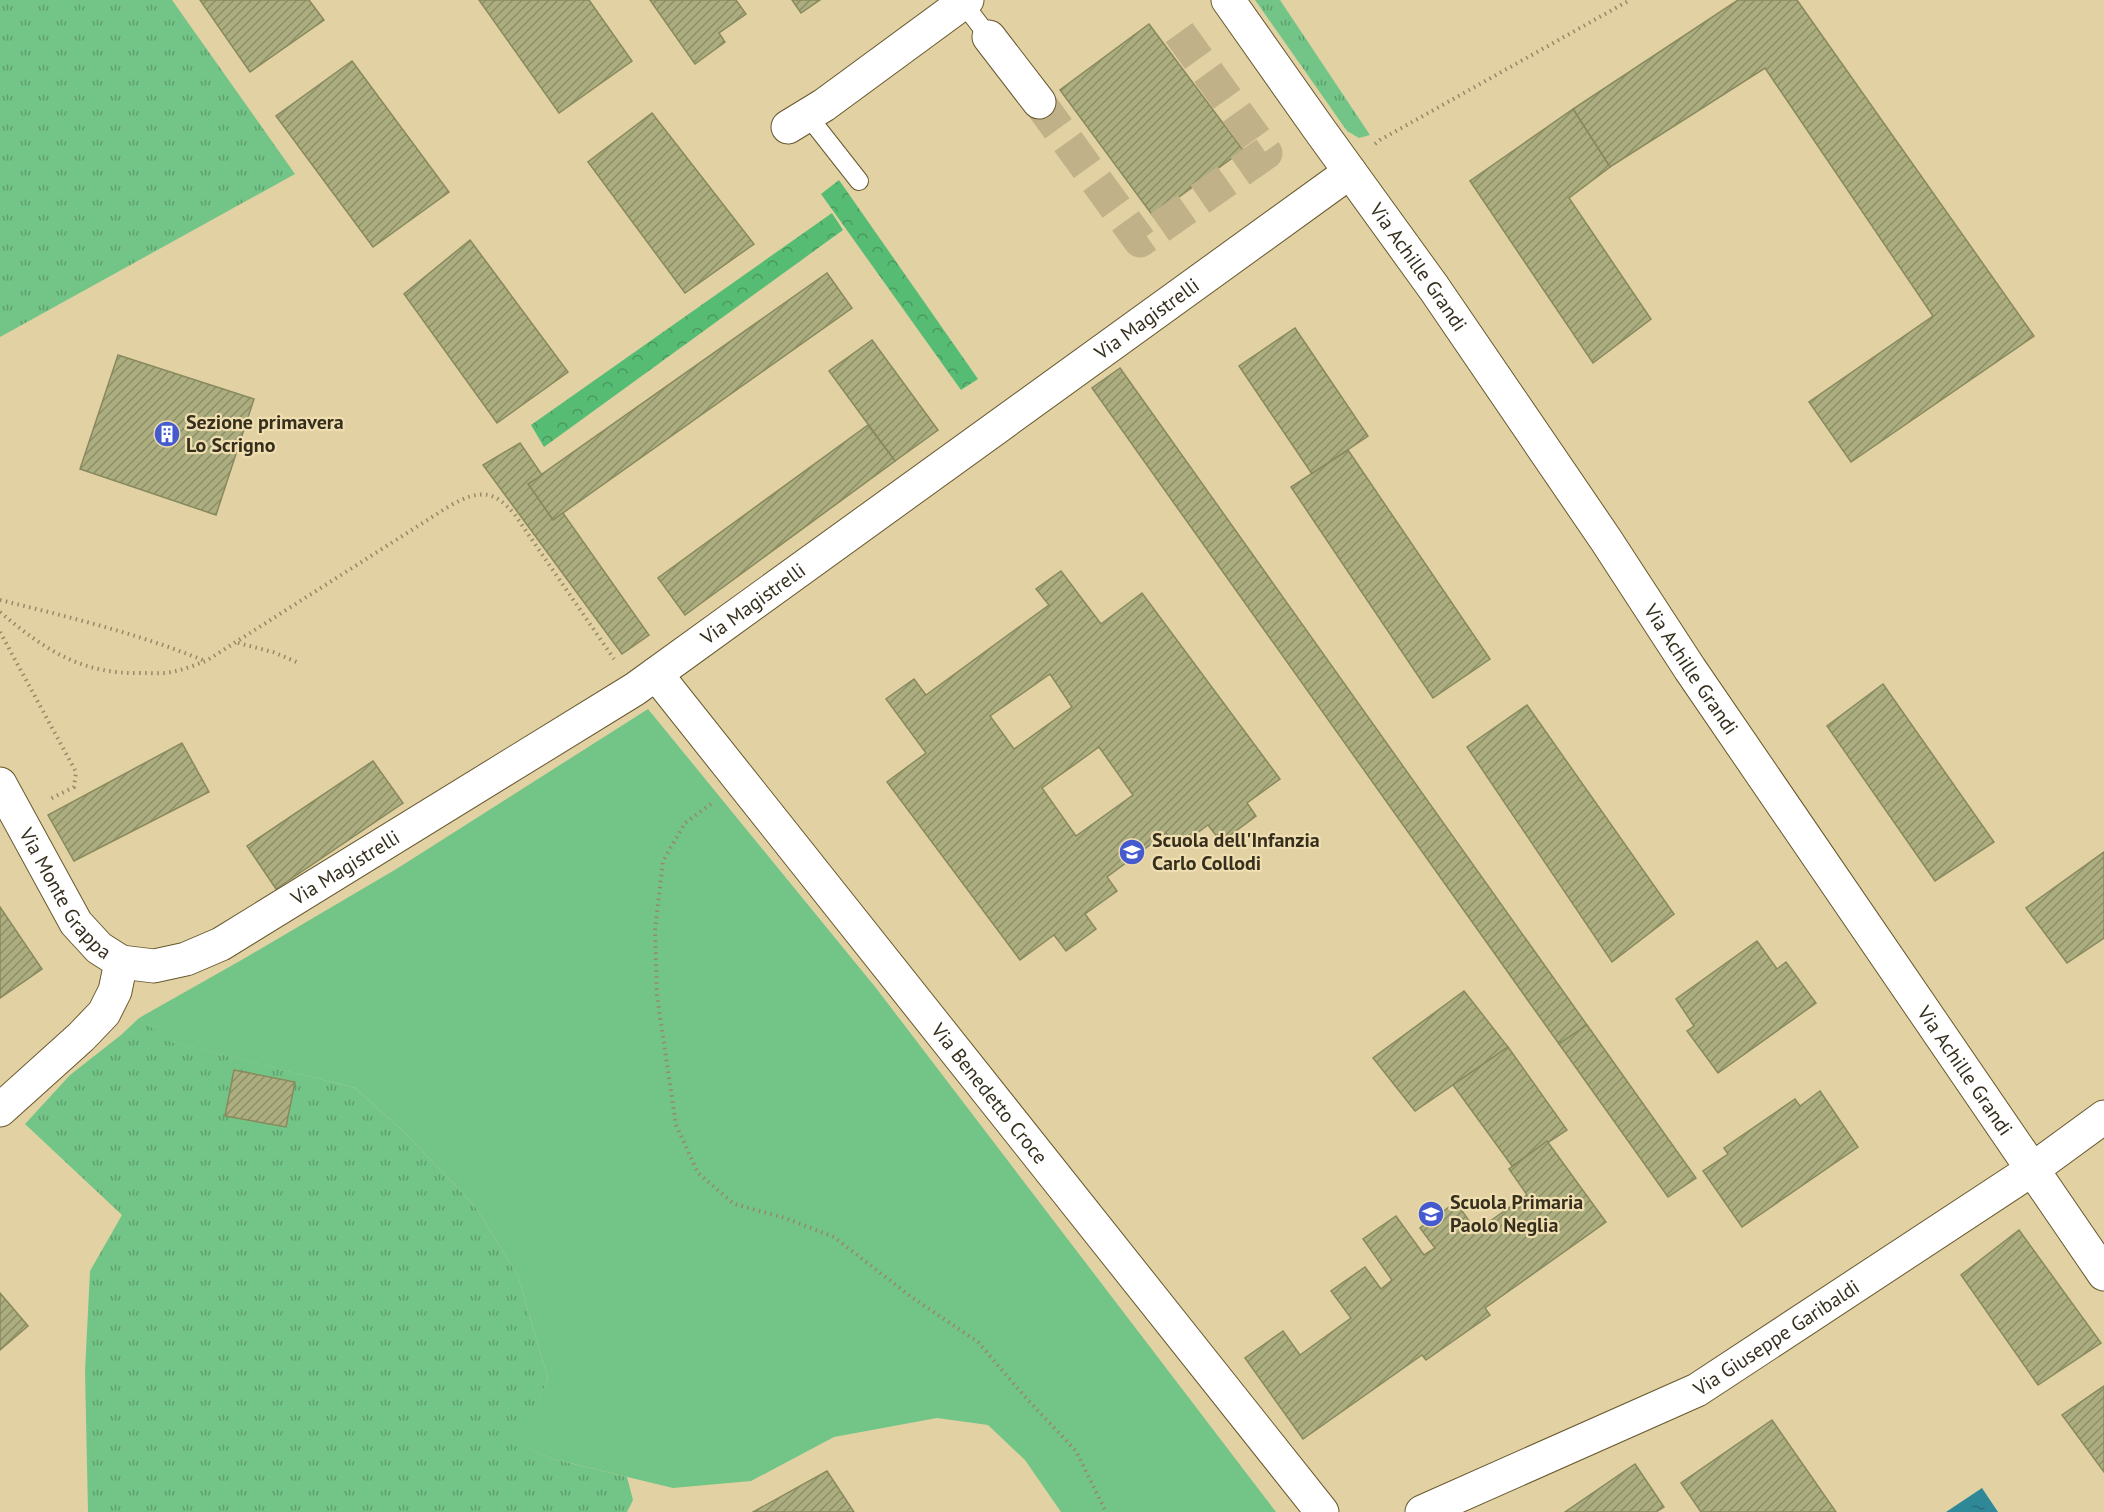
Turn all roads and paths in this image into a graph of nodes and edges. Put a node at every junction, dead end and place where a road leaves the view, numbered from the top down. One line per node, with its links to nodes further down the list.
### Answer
1 (1228, 0): 7 (street, Via Achille Grandi)
2 (1630, 0): 7 (path)
3 (965, 2): 4 (lane); 6 (street)
4 (988, 37): 5 (street)
5 (1039, 102)
6 (807, 116): 8 (lane)
7 (1350, 172): 15 (street, Via Magistrelli); 22 (street, Via Achille Grandi)
8 (860, 181)
9 (0, 600): 13 (path)
10 (0, 612): 13 (path)
11 (0, 632): 18 (path)
12 (237, 643): 13 (path); 14 (path); 15 (path)
13 (206, 661)
14 (299, 663)
15 (645, 681): 16 (street, Via Benedetto Croce); 19 (street, Via Magistrelli)
16 (739, 779): 24 (path); 25 (street, Via Benedetto Croce)
17 (0, 784): 18 (street, Via Monte Grappa)
18 (17, 815): 19 (street, Via Monte Grappa)
19 (121, 962): 20 (street)
20 (0, 1110)
21 (2104, 1117): 22 (street, Via Giuseppe Garibaldi)
22 (2033, 1169): 23 (street, Via Achille Grandi); 26 (street, Via Giuseppe Garibaldi)
23 (2104, 1274)
24 (1106, 1512)
25 (1322, 1512)
26 (1422, 1512)

